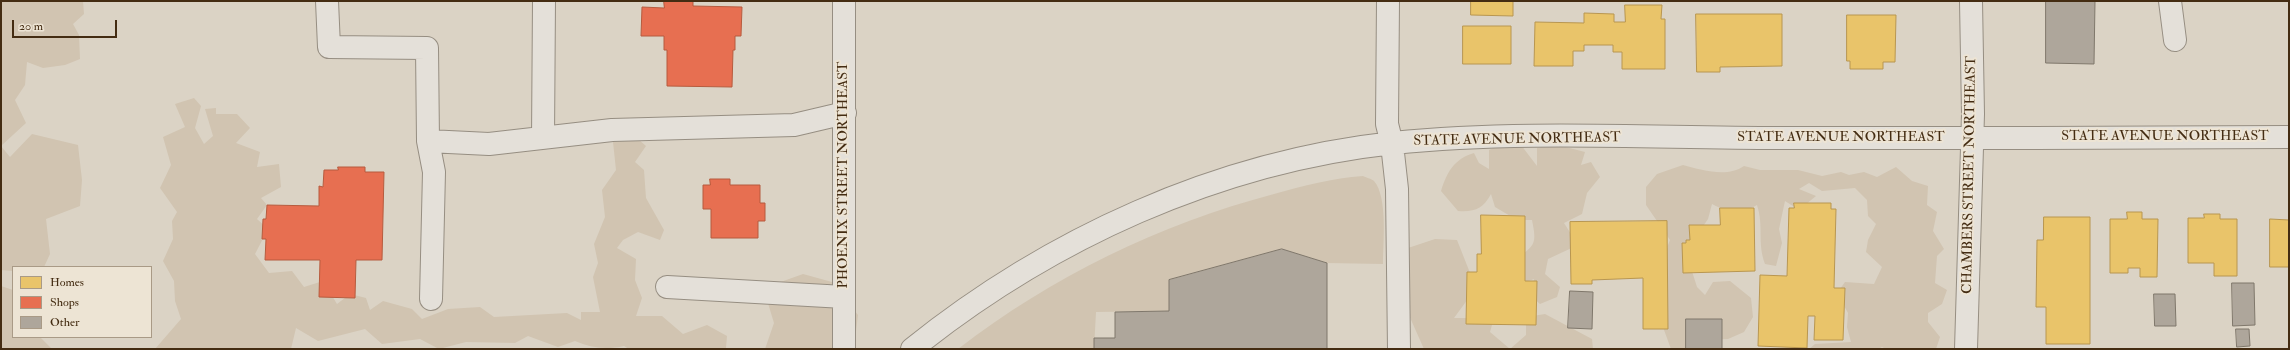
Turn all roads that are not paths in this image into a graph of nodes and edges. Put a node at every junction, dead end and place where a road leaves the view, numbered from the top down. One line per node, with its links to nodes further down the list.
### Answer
1 (327, 1): 12 (street)
2 (544, 1): 11 (street)
3 (844, 1): 8 (street, PHOENIX STREET NORTHEAST)
4 (1388, 1): 13 (street)
5 (1971, 1): 9 (street, CHAMBERS STREET NORTHEAST)
6 (2170, 1): 7 (street)
7 (2176, 40)
8 (845, 113): 11 (street); 15 (street, PHOENIX STREET NORTHEAST)
9 (1972, 137): 10 (street, STATE AVENUE NORTHEAST); 13 (street, STATE AVENUE NORTHEAST); 20 (street, CHAMBERS STREET NORTHEAST)
10 (2289, 137)
11 (543, 138): 12 (street)
12 (428, 141): 16 (street)
13 (1392, 144): 18 (street, STATE AVENUE NORTHEAST); 19 (street)
14 (667, 287): 15 (street)
15 (844, 296): 17 (street, PHOENIX STREET NORTHEAST)
16 (431, 300)
17 (844, 349)
18 (912, 349)
19 (1399, 349)
20 (1966, 349)

